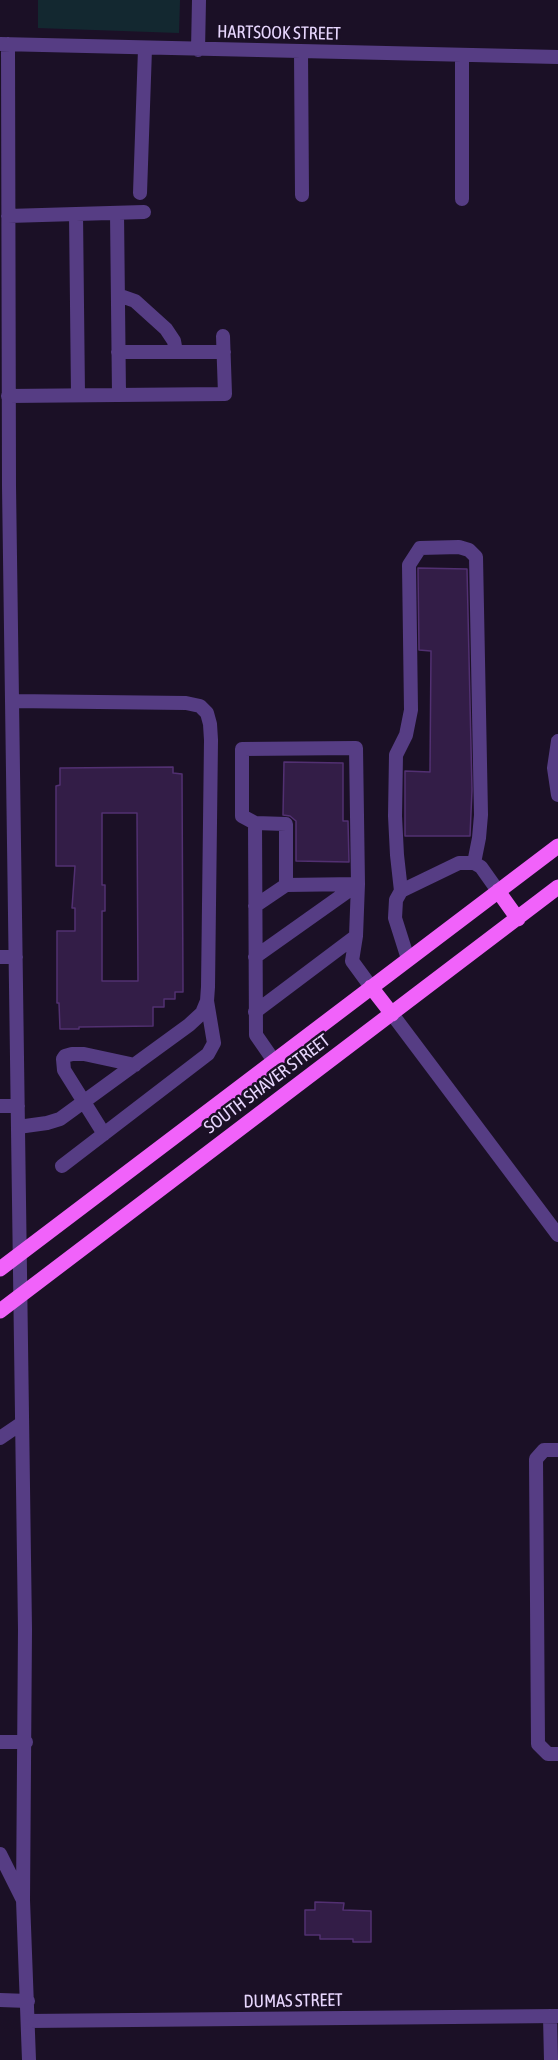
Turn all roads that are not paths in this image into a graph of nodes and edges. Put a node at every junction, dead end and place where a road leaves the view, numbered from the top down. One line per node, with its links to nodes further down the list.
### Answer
1 (199, 0): 4 (street)
2 (4, 44): 3 (street, HARTSOOK STREET); 14 (street)
3 (145, 48): 4 (street, HARTSOOK STREET); 8 (street)
4 (198, 50): 5 (street, HARTSOOK STREET)
5 (301, 52): 6 (street, HARTSOOK STREET); 9 (street)
6 (462, 55): 7 (street, HARTSOOK STREET); 10 (street)
7 (558, 57)
8 (140, 193)
9 (302, 195)
10 (462, 199)
11 (144, 212): 12 (street)
12 (117, 213): 13 (street); 15 (street)
13 (76, 214): 14 (street); 21 (street)
14 (8, 216): 16 (street)
15 (118, 295): 18 (street); 19 (street)
16 (4, 320): 23 (street)
17 (223, 336): 20 (street)
18 (118, 352): 19 (street); 22 (street)
19 (176, 352): 20 (street)
20 (224, 352): 22 (street)
21 (78, 395): 22 (street); 23 (street)
22 (119, 395)
23 (8, 396): 24 (street)
24 (4, 486): 25 (street)
25 (6, 651): 26 (street)
26 (12, 701): 29 (street); 46 (street)
27 (558, 741): 28 (street)
28 (558, 795)
29 (7, 817): 42 (street)
30 (255, 823): 33 (street); 34 (street); 38 (street)
31 (558, 846): 37 (main road, SOUTH SHAVER STREET)
32 (474, 863): 36 (street); 36 (street); 37 (street)
33 (358, 884): 34 (street); 40 (street); 43 (street)
34 (286, 885): 38 (street)
35 (558, 887): 39 (main road, SOUTH SHAVER STREET)
36 (401, 891): 44 (street)
37 (498, 891): 39 (main road); 44 (main road, SOUTH SHAVER STREET)
38 (255, 906): 43 (street)
39 (518, 919): 48 (main road, SOUTH SHAVER STREET)
40 (356, 936): 45 (street); 47 (street)
41 (0, 957): 42 (street)
42 (16, 957): 53 (street)
43 (255, 957): 47 (street)
44 (408, 959): 45 (main road, SOUTH SHAVER STREET)
45 (371, 987): 48 (main road); 49 (main road, SOUTH SHAVER STREET)
46 (207, 1001): 50 (street); 55 (street)
47 (255, 1012): 49 (street)
48 (392, 1014): 57 (street); 60 (main road, SOUTH SHAVER STREET)
49 (274, 1061): 58 (main road, SOUTH SHAVER STREET)
50 (135, 1065): 51 (street); 51 (street)
51 (84, 1101): 54 (street); 55 (street)
52 (0, 1106): 53 (street)
53 (18, 1106): 54 (street)
54 (18, 1127): 58 (street)
55 (104, 1134): 56 (street)
56 (62, 1166)
57 (558, 1235)
58 (19, 1254): 59 (main road, SOUTH SHAVER STREET); 60 (street)
59 (0, 1269)
60 (20, 1296): 61 (main road, SOUTH SHAVER STREET); 62 (street)
61 (0, 1311)
62 (22, 1423): 63 (street); 66 (street)
63 (0, 1438)
64 (558, 1450): 67 (street)
65 (0, 1742): 66 (street)
66 (26, 1742): 69 (street)
67 (558, 1754)
68 (0, 1854): 69 (street)
69 (23, 1900): 71 (street)
70 (0, 2000): 71 (street)
71 (28, 2001): 73 (street)
72 (554, 2016): 73 (street, DUMAS STREET); 75 (street)
73 (28, 2021): 74 (street)
74 (29, 2060)
75 (551, 2060)

